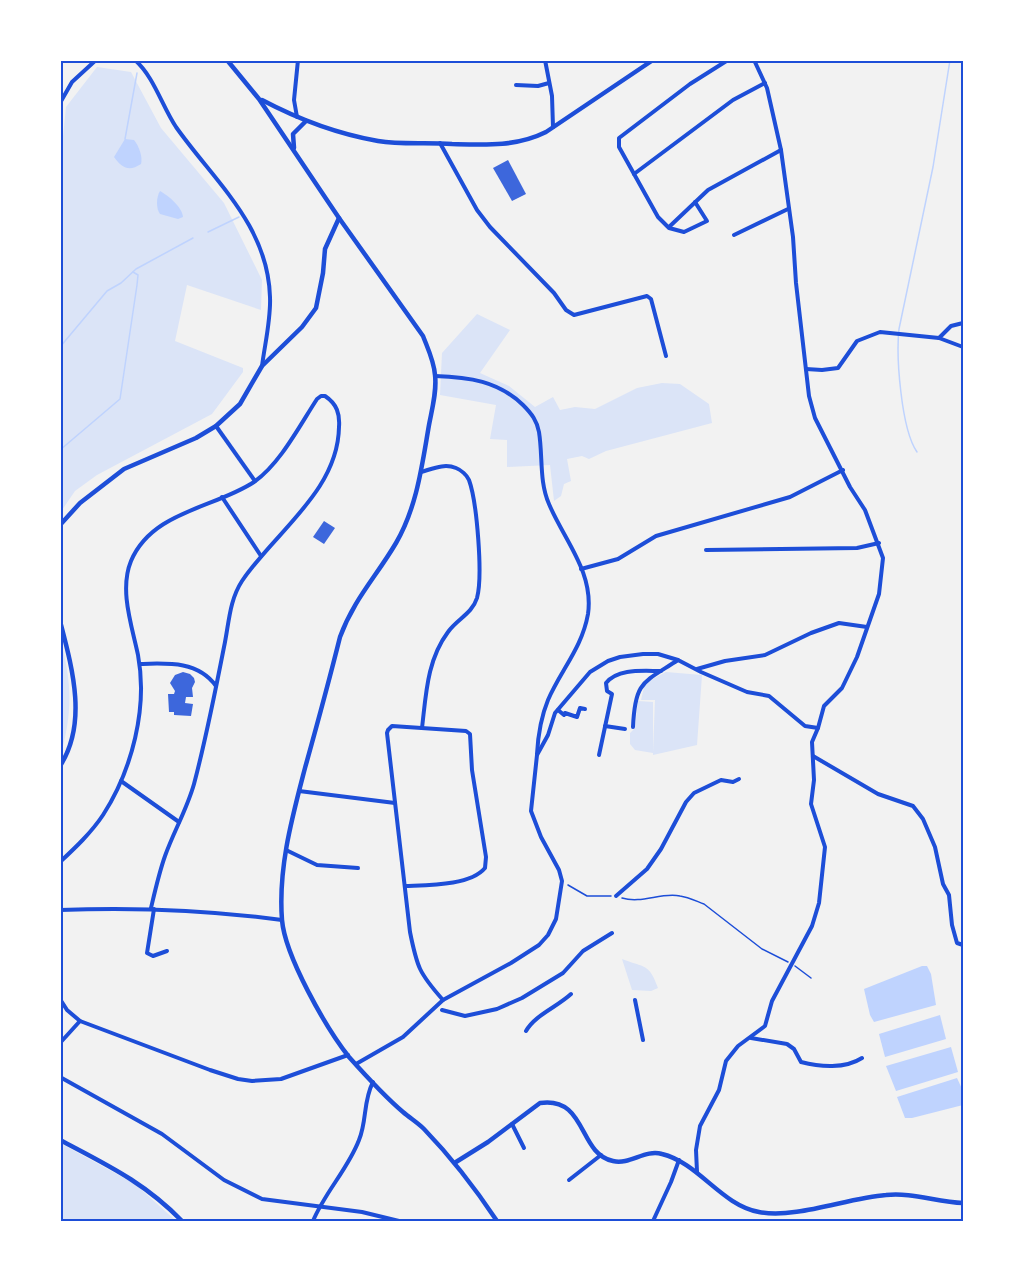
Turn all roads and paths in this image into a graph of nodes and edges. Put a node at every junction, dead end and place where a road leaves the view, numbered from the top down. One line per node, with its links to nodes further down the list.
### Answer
1 (96, 60): 14 (street)
2 (135, 60): 33 (street)
3 (227, 60): 9 (main road)
4 (298, 60): 16 (street)
5 (545, 60): 10 (street)
6 (653, 60): 19 (main road)
7 (728, 60): 23 (street)
8 (754, 60): 11 (street)
9 (232, 63): 13 (main road)
10 (549, 83): 12 (street); 19 (street)
11 (765, 83): 21 (street); 23 (street)
12 (516, 85)
13 (259, 99): 15 (main road); 17 (main road)
14 (60, 103)
15 (285, 112): 16 (main road); 17 (main road)
16 (297, 117): 18 (main road)
17 (273, 118): 22 (main road)
18 (306, 120): 20 (main road); 22 (main road)
19 (553, 127): 20 (main road)
20 (440, 143): 32 (street)
21 (781, 150): 24 (street); 25 (street)
22 (294, 151): 26 (main road)
23 (634, 174): 27 (street)
24 (695, 202): 27 (street); 27 (street)
25 (788, 209): 28 (street); 34 (street)
26 (339, 218): 33 (main road); 35 (main road)
27 (669, 228)
28 (734, 235)
29 (963, 324): 30 (street)
30 (939, 338): 31 (street); 34 (street)
31 (963, 346)
32 (666, 356)
33 (262, 366): 36 (main road)
34 (806, 369): 37 (street)
35 (435, 376): 38 (main road); 45 (street)
36 (216, 426): 39 (street); 41 (main road)
37 (843, 470): 42 (street); 45 (street)
38 (421, 472): 57 (street); 66 (main road)
39 (255, 481): 40 (street); 44 (street)
40 (222, 497): 44 (street); 49 (street)
41 (60, 525)
42 (879, 543): 43 (street); 47 (street)
43 (706, 550)
44 (261, 556): 52 (street)
45 (581, 568): 60 (street)
46 (60, 621): 63 (main road)
47 (867, 627): 50 (street); 58 (street)
48 (678, 660): 50 (street); 51 (street); 54 (street)
49 (140, 664): 52 (street); 65 (street)
50 (696, 669): 58 (street)
51 (661, 671): 55 (street); 56 (street)
52 (216, 686): 68 (street)
53 (585, 709): 54 (street)
54 (558, 710): 60 (street)
55 (605, 726): 59 (street); 61 (street)
56 (633, 727)
57 (422, 728): 67 (street); 73 (street)
58 (818, 728): 62 (street)
59 (625, 729)
60 (537, 755): 72 (street)
61 (599, 755)
62 (813, 756): 79 (street); 81 (street)
63 (60, 766)
64 (739, 779): 74 (street)
65 (121, 781): 68 (street); 70 (street)
66 (299, 791): 67 (street); 69 (main road)
67 (395, 803): 73 (street)
68 (179, 822): 75 (street)
69 (285, 850): 71 (street); 77 (main road)
70 (60, 862)
71 (358, 867)
72 (562, 881): 74 (path); 85 (street)
73 (405, 886): 85 (street)
74 (616, 896): 81 (path)
75 (152, 908): 76 (street); 77 (street); 80 (street)
76 (60, 910)
77 (282, 920): 93 (main road)
78 (612, 933): 87 (street)
79 (963, 945)
80 (167, 951)
81 (792, 964): 82 (path); 90 (street)
82 (811, 978)
83 (571, 994): 89 (street)
84 (60, 999): 88 (street)
85 (443, 1000): 95 (street)
86 (635, 1000): 91 (street)
87 (442, 1010)
88 (80, 1022): 92 (street); 93 (street)
89 (526, 1031)
90 (750, 1038): 94 (street); 104 (street)
91 (643, 1040)
92 (60, 1043)
93 (348, 1055): 95 (main road)
94 (862, 1058)
95 (356, 1064): 97 (main road)
96 (60, 1077): 107 (street)
97 (372, 1082): 103 (main road); 107 (street)
98 (512, 1124): 100 (street); 101 (main road); 103 (main road)
99 (60, 1140): 108 (main road)
100 (524, 1148)
101 (601, 1155): 102 (main road); 105 (street)
102 (679, 1160): 104 (main road); 112 (street)
103 (456, 1162): 111 (main road)
104 (697, 1173): 106 (main road)
105 (569, 1180)
106 (963, 1203)
107 (319, 1207): 109 (street); 110 (street)
108 (182, 1221)
109 (313, 1221)
110 (399, 1221)
111 (497, 1221)
112 (653, 1221)

